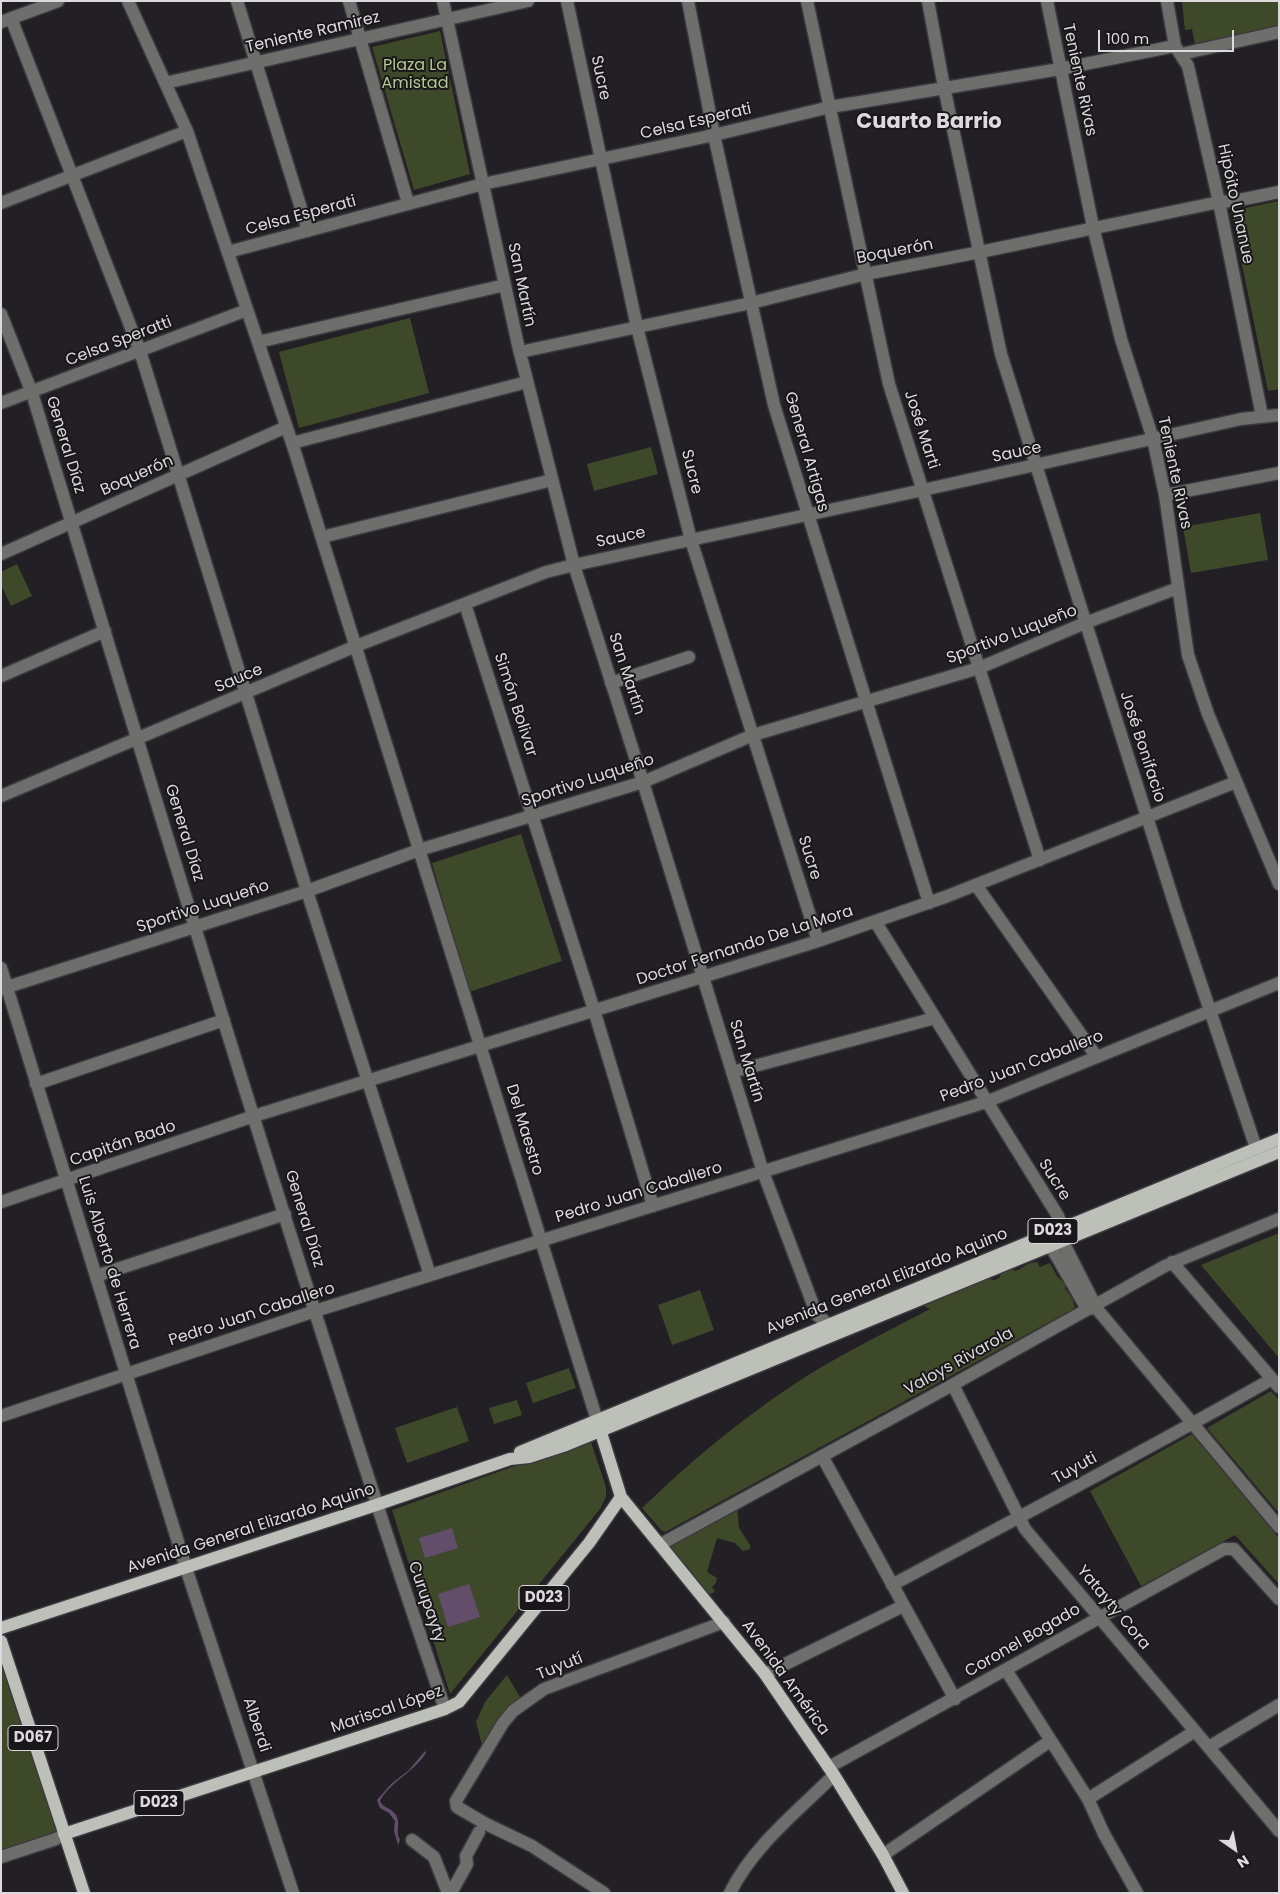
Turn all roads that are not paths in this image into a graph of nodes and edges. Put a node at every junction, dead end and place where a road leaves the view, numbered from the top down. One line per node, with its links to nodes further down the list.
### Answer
1 (58, 1): 13 (street)
2 (128, 1): 20 (street, Del Maestro)
3 (237, 1): 18 (street)
4 (349, 1): 16 (street)
5 (442, 1): 14 (street, San Martín)
6 (528, 1): 14 (street, Teniente Ramirez)
7 (567, 1): 25 (street, Sucre)
8 (688, 1): 24 (street, General Artigas)
9 (807, 1): 22 (street, José Marti)
10 (928, 1): 21 (street, José Bonifacio)
11 (1047, 1): 19 (street, Teniente Rivas)
12 (1167, 1): 17 (street, Hipóito Unanue)
13 (6, 20): 26 (street)
14 (446, 20): 16 (street, Teniente Ramirez); 27 (street, San Martín)
15 (1279, 32): 17 (street, Celsa Esperati)
16 (360, 39): 18 (street, Teniente Ramirez); 31 (street)
17 (1178, 50): 19 (street, Celsa Esperati); 30 (street, Hipóito Unanue)
18 (256, 63): 20 (street, Teniente Ramirez); 33 (street)
19 (1060, 69): 21 (street, Celsa Esperati); 32 (street, Teniente Rivas)
20 (165, 83): 23 (street, Del Maestro)
21 (944, 87): 22 (street, Celsa Esperati); 35 (street, José Bonifacio)
22 (830, 107): 24 (street, Celsa Esperati); 36 (street, José Marti)
23 (187, 131): 26 (street); 34 (street, Del Maestro)
24 (714, 135): 25 (street, Celsa Esperati); 38 (street, General Artigas)
25 (600, 160): 27 (street, Celsa Esperati); 41 (street, Sucre)
26 (71, 176): 29 (street); 43 (street)
27 (482, 184): 31 (street, Celsa Esperati); 37 (street, San Martín)
28 (1279, 192): 30 (street, Boquerón)
29 (1, 202)
30 (1219, 202): 32 (street, Boquerón); 49 (street, Hipóito Unanue)
31 (408, 204): 33 (street, Celsa Esperati)
32 (1093, 227): 35 (street, Boquerón); 51 (street, Teniente Rivas)
33 (308, 231): 34 (street, Celsa Esperati)
34 (228, 252): 39 (street, Del Maestro)
35 (980, 252): 36 (street, Boquerón); 53 (street, José Bonifacio)
36 (866, 274): 38 (street, Boquerón); 57 (street, José Marti)
37 (505, 284): 42 (street); 44 (street, San Martín)
38 (751, 303): 41 (street, Boquerón); 59 (street, General Artigas)
39 (248, 310): 42 (street, Del Maestro); 43 (street, Celsa Speratti)
40 (1, 314): 46 (street, General Díaz)
41 (637, 327): 44 (street, Boquerón); 62 (street, Sucre)
42 (258, 342): 50 (street, Del Maestro)
43 (140, 351): 46 (street, Celsa Speratti); 55 (street)
44 (520, 352): 45 (street, San Martín)
45 (527, 382): 52 (street); 56 (street, San Martín)
46 (32, 393): 47 (street, Celsa Speratti); 60 (street, General Díaz)
47 (1, 403)
48 (1279, 415): 49 (street, Sauce)
49 (1262, 416): 51 (street, Sauce)
50 (286, 427): 52 (street, Del Maestro); 55 (street, Boquerón)
51 (1154, 439): 53 (street, Sauce); 58 (street, Teniente Rivas)
52 (293, 446): 61 (street, Del Maestro)
53 (1036, 465): 57 (street, Sauce); 67 (street, José Bonifacio)
54 (1279, 473): 58 (street)
55 (179, 475): 60 (street, Boquerón); 74 (street)
56 (552, 480): 61 (street); 64 (street, San Martín)
57 (922, 490): 59 (street, Sauce); 71 (street, José Marti)
58 (1165, 496): 65 (street, Teniente Rivas)
59 (807, 515): 62 (street, Sauce); 75 (street, General Artigas)
60 (72, 523): 63 (street, Boquerón); 68 (street, General Díaz)
61 (322, 537): 69 (street, Del Maestro)
62 (692, 540): 64 (street, Sauce); 76 (street, Sucre)
63 (1, 554)
64 (574, 565): 66 (street, Sauce); 73 (street, San Martín)
65 (1178, 588): 67 (street, Sportivo Luqueño); 79 (street, Teniente Rivas)
66 (465, 604): 69 (street, Sauce); 81 (street, Simón Bolivar)
67 (1085, 624): 71 (street, Sportivo Luqueño); 82 (street, José Bonifacio)
68 (105, 631): 72 (street); 77 (street, General Díaz)
69 (356, 646): 74 (street, Sauce); 83 (street, Del Maestro)
70 (689, 657): 73 (street)
71 (979, 668): 75 (street, Sportivo Luqueño); 84 (street, José Marti)
72 (1, 676)
73 (611, 683): 78 (street, San Martín)
74 (246, 694): 77 (street, Sauce); 87 (street)
75 (865, 701): 76 (street, Sportivo Luqueño); 88 (street, General Artigas)
76 (753, 735): 78 (street, Sportivo Luqueño); 91 (street, Sucre)
77 (138, 739): 80 (street, Sauce); 90 (street, General Díaz)
78 (643, 782): 81 (street, Sportivo Luqueño); 93 (street, San Martín)
79 (1236, 782): 82 (street, Doctor Fernando De La Mora); 85 (street, Teniente Rivas)
80 (1, 796)
81 (533, 816): 83 (street, Sportivo Luqueño); 96 (street, Simón Bolivar)
82 (1147, 817): 84 (street, Doctor Fernando De La Mora); 97 (street, José Bonifacio)
83 (419, 850): 87 (street, Sportivo Luqueño); 100 (street, Del Maestro)
84 (1040, 860): 86 (street, Doctor Fernando De La Mora)
85 (1279, 884)
86 (976, 885): 88 (street, Doctor Fernando De La Mora); 101 (street)
87 (307, 891): 90 (street, Sportivo Luqueño); 103 (street)
88 (928, 903): 89 (street, Doctor Fernando De La Mora)
89 (875, 921): 91 (street, Doctor Fernando De La Mora); 98 (street, Sucre)
90 (195, 926): 95 (street, Sportivo Luqueño); 99 (street, General Díaz)
91 (818, 941): 93 (street, Doctor Fernando De La Mora)
92 (1, 968): 95 (street, Luis Alberto de Herrera)
93 (703, 977): 96 (street, Doctor Fernando De La Mora); 102 (street, San Martín)
94 (1279, 982): 97 (street, Pedro Juan Caballero)
95 (4, 988): 104 (street, Luis Alberto de Herrera)
96 (594, 1010): 100 (street, Doctor Fernando De La Mora); 113 (street, Simón Bolivar)
97 (1210, 1012): 101 (street, Pedro Juan Caballero); 108 (street, José Bonifacio)
98 (935, 1018): 102 (street); 105 (street, Sucre)
99 (224, 1020): 104 (street); 106 (street, General Díaz)
100 (481, 1047): 103 (street, Doctor Fernando De La Mora); 117 (street, Del Maestro)
101 (1096, 1056): 105 (street, Pedro Juan Caballero)
102 (732, 1072): 110 (street, San Martín)
103 (367, 1082): 106 (street, Doctor Fernando De La Mora); 119 (street)
104 (36, 1084): 111 (street, Luis Alberto de Herrera)
105 (986, 1102): 110 (street, Pedro Juan Caballero); 116 (street, Sucre)
106 (254, 1116): 111 (street, Capitán Bado); 114 (street, General Díaz)
107 (1279, 1139): 108 (main road, Avenida General Elizardo Aquino / D023)
108 (1256, 1148): 116 (main road, Avenida General Elizardo Aquino / D023)
109 (1279, 1152): 116 (main road, Avenida General Elizardo Aquino / D023)
110 (763, 1172): 113 (street, Pedro Juan Caballero); 123 (street, San Martín)
111 (66, 1180): 112 (street, Capitán Bado); 120 (street, Luis Alberto de Herrera)
112 (1, 1202)
113 (653, 1206): 117 (street, Pedro Juan Caballero)
114 (285, 1214): 120 (street); 122 (street, General Díaz)
115 (1279, 1219): 118 (street, Valoys Rivarola)
116 (1058, 1238): 121 (street, Sucre); 123 (main road, Avenida General Elizardo Aquino / D023); 124 (main road, Avenida General Elizardo Aquino / D023)
117 (542, 1240): 119 (street, Pedro Juan Caballero); 130 (street, Del Maestro)
118 (1172, 1262): 121 (street, Valoys Rivarola); 126 (street)
119 (430, 1275): 122 (street, Pedro Juan Caballero)
120 (96, 1276): 125 (street, Luis Alberto de Herrera)
121 (1093, 1307): 127 (street, Valoys Rivarola); 129 (street, Sucre)
122 (315, 1311): 125 (street, Pedro Juan Caballero); 133 (street, General Díaz)
123 (828, 1324): 124 (street, San Martín); 130 (main road, Avenida General Elizardo Aquino / D023)
124 (842, 1331): 130 (main road, Avenida General Elizardo Aquino / D023)
125 (126, 1374): 128 (street, Pedro Juan Caballero); 137 (street, Luis Alberto de Herrera)
126 (1275, 1383): 129 (street, Tuyuti)
127 (952, 1384): 131 (street, Valoys Rivarola); 134 (street, Yatayty Cora)
128 (1, 1416)
129 (1193, 1424): 134 (street, Tuyuti); 135 (street, Sucre)
130 (599, 1425): 132 (main road); 133 (main road, Avenida General Elizardo Aquino / D023)
131 (822, 1456): 136 (street, Valoys Rivarola); 138 (street)
132 (621, 1497): 136 (main road, Avenida América); 149 (main road, Mariscal López / D023)
133 (376, 1505): 137 (main road, Avenida General Elizardo Aquino / D023); 149 (street, Curupayty)
134 (1020, 1518): 138 (street, Tuyuti); 141 (street, Yatayty Cora)
135 (1277, 1523)
136 (661, 1544): 142 (main road, Avenida América)
137 (186, 1568): 143 (main road, Avenida General Elizardo Aquino / D023); 154 (street, Alberdi)
138 (892, 1585): 140 (street)
139 (1279, 1599): 141 (street, Coronel Bogado)
140 (903, 1606): 146 (street); 147 (street)
141 (1099, 1617): 145 (street, Coronel Bogado); 150 (street, Yatayty Cora)
142 (724, 1622): 146 (main road, Avenida América); 165 (street, Tuyutí)
143 (1, 1628)
144 (1, 1642): 158 (main road, D067)
145 (1006, 1670): 147 (street, Coronel Bogado); 151 (street)
146 (765, 1674): 153 (main road, Avenida América)
147 (955, 1699): 153 (street, Coronel Bogado)
148 (1279, 1705): 152 (street)
149 (445, 1709): 154 (main road, Mariscal López / D023)
150 (1195, 1731): 152 (street, Yatayty Cora); 155 (street)
151 (1050, 1741): 155 (street); 160 (street)
152 (1209, 1746): 156 (street, Yatayty Cora)
153 (832, 1771): 160 (main road, Avenida América); 166 (street, Coronel Bogado)
154 (254, 1773): 158 (main road, Mariscal López / D023); 163 (street, Alberdi)
155 (1088, 1799): 168 (street)
156 (1279, 1831)
157 (479, 1832): 164 (street)
158 (64, 1834): 161 (street, Mariscal López / D023); 162 (main road)
159 (412, 1840): 164 (street)
160 (883, 1855): 167 (main road, Avenida América)
161 (1, 1857)
162 (84, 1893)
163 (293, 1893)
164 (449, 1893)
165 (604, 1893)
166 (730, 1893)
167 (903, 1893)
168 (1137, 1893)

